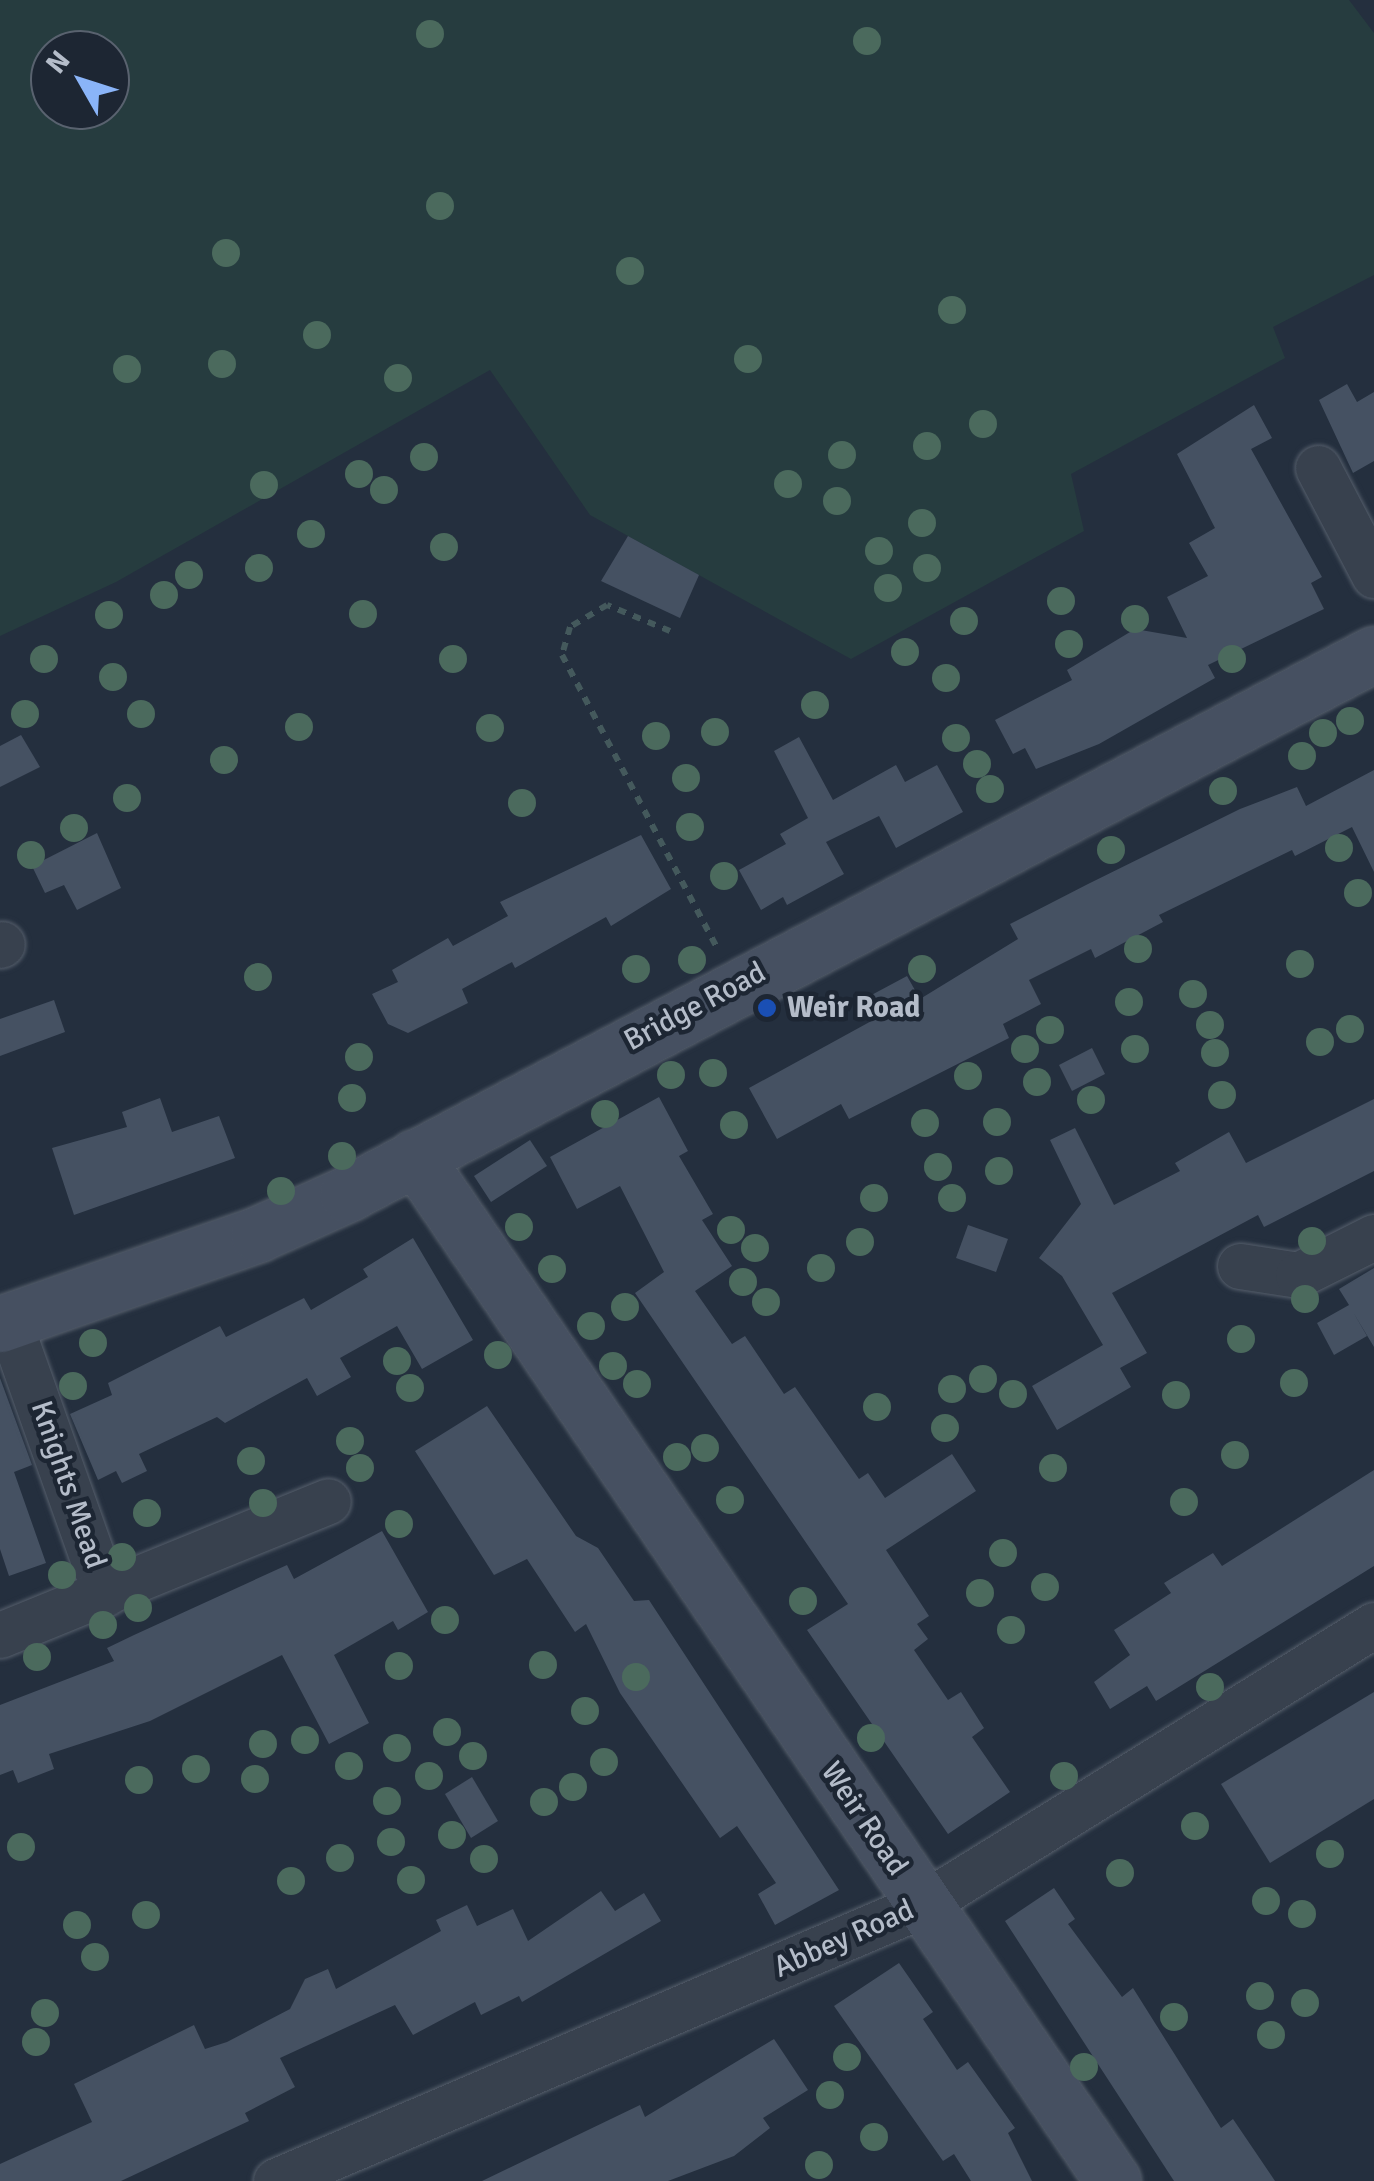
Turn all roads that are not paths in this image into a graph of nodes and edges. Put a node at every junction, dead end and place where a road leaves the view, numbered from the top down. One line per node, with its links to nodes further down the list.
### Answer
1 (1318, 468): 2 (street)
2 (1369, 554)
3 (1374, 654): 4 (main road, Bridge Road)
4 (415, 1157): 7 (main road, Bridge Road); 12 (main road, Weir Road)
5 (1374, 1237): 6 (street)
6 (1240, 1266)
7 (4, 1323): 9 (street, Knights Mead)
8 (328, 1501): 9 (street, Knights Mead)
9 (105, 1593): 11 (street, Knights Mead)
10 (1374, 1625): 12 (street, Abbey Road)
11 (0, 1635)
12 (922, 1905): 13 (street, Abbey Road); 14 (main road, Weir Road)
13 (276, 2181)
14 (1113, 2181)

